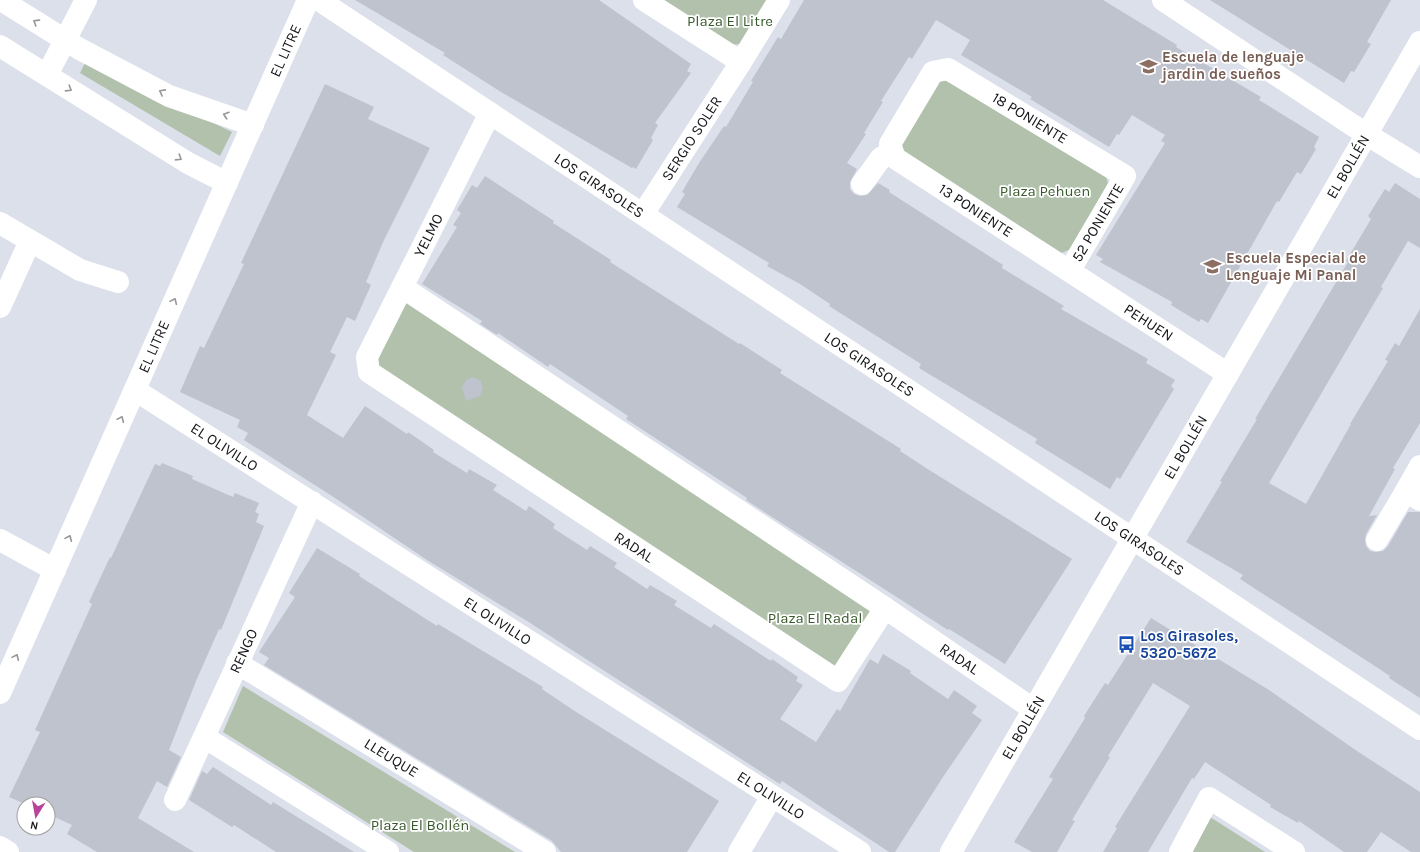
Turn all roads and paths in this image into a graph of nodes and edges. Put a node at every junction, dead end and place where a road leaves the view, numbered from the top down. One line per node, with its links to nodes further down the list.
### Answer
1 (1, 0): 8 (street, one-way to 1)
2 (86, 0): 8 (street)
3 (308, 0): 14 (street, EL LITRE)
4 (319, 0): 13 (street, LOS GIRASOLES)
5 (644, 0): 11 (street)
6 (779, 0): 11 (street, SERGIO SOLER)
7 (1163, 0): 15 (street)
8 (66, 41): 12 (street); 14 (street, one-way to 8)
9 (1420, 42): 15 (street, EL BOLLÉN)
10 (0, 46): 12 (street)
11 (742, 62): 21 (street, SERGIO SOLER)
12 (47, 75): 19 (street, one-way to 19)
13 (490, 113): 21 (street, LOS GIRASOLES); 26 (street, YELMO)
14 (253, 124): 19 (street, EL LITRE)
15 (1366, 134): 17 (street); 29 (street, EL BOLLÉN)
16 (891, 148): 18 (street, 18 PONIENTE); 20 (street); 24 (street, 13 PONIENTE)
17 (1420, 167)
18 (1125, 176): 24 (street, 52 PONIENTE)
19 (227, 183): 30 (street, EL LITRE, one-way to 19)
20 (862, 184)
21 (643, 214): 34 (street, LOS GIRASOLES)
22 (0, 223): 23 (street)
23 (30, 241): 25 (street); 27 (street)
24 (1070, 270): 29 (street, PEHUEN)
25 (118, 282)
26 (402, 287): 28 (street, YELMO); 38 (street, RADAL)
27 (0, 307)
28 (367, 357): 38 (street, RADAL)
29 (1228, 374): 34 (street, EL BOLLÉN)
30 (135, 390): 33 (street, EL OLIVILLO); 37 (street, EL LITRE, one-way to 30)
31 (1420, 466): 32 (street)
32 (1413, 496): 36 (street)
33 (312, 502): 39 (street, RENGO); 44 (street, EL OLIVILLO)
34 (1132, 538): 41 (street, EL BOLLÉN); 42 (street, LOS GIRASOLES)
35 (0, 540): 37 (street)
36 (1378, 540)
37 (55, 570): 40 (street, EL LITRE, one-way to 37)
38 (885, 608): 41 (street, RADAL)
39 (237, 663): 43 (street, RENGO); 49 (street, LLEUQUE)
40 (0, 693)
41 (1033, 709): 52 (street, EL BOLLÉN)
42 (1420, 729)
43 (204, 737): 45 (street, RENGO); 48 (street)
44 (772, 796): 50 (street); 51 (street, EL OLIVILLO)
45 (175, 800)
46 (0, 847): 47 (street)
47 (8, 852)
48 (388, 852)
49 (545, 852)
50 (739, 852)
51 (860, 852)
52 (951, 852)
53 (1180, 852): 54 (street)
54 (1294, 852)

